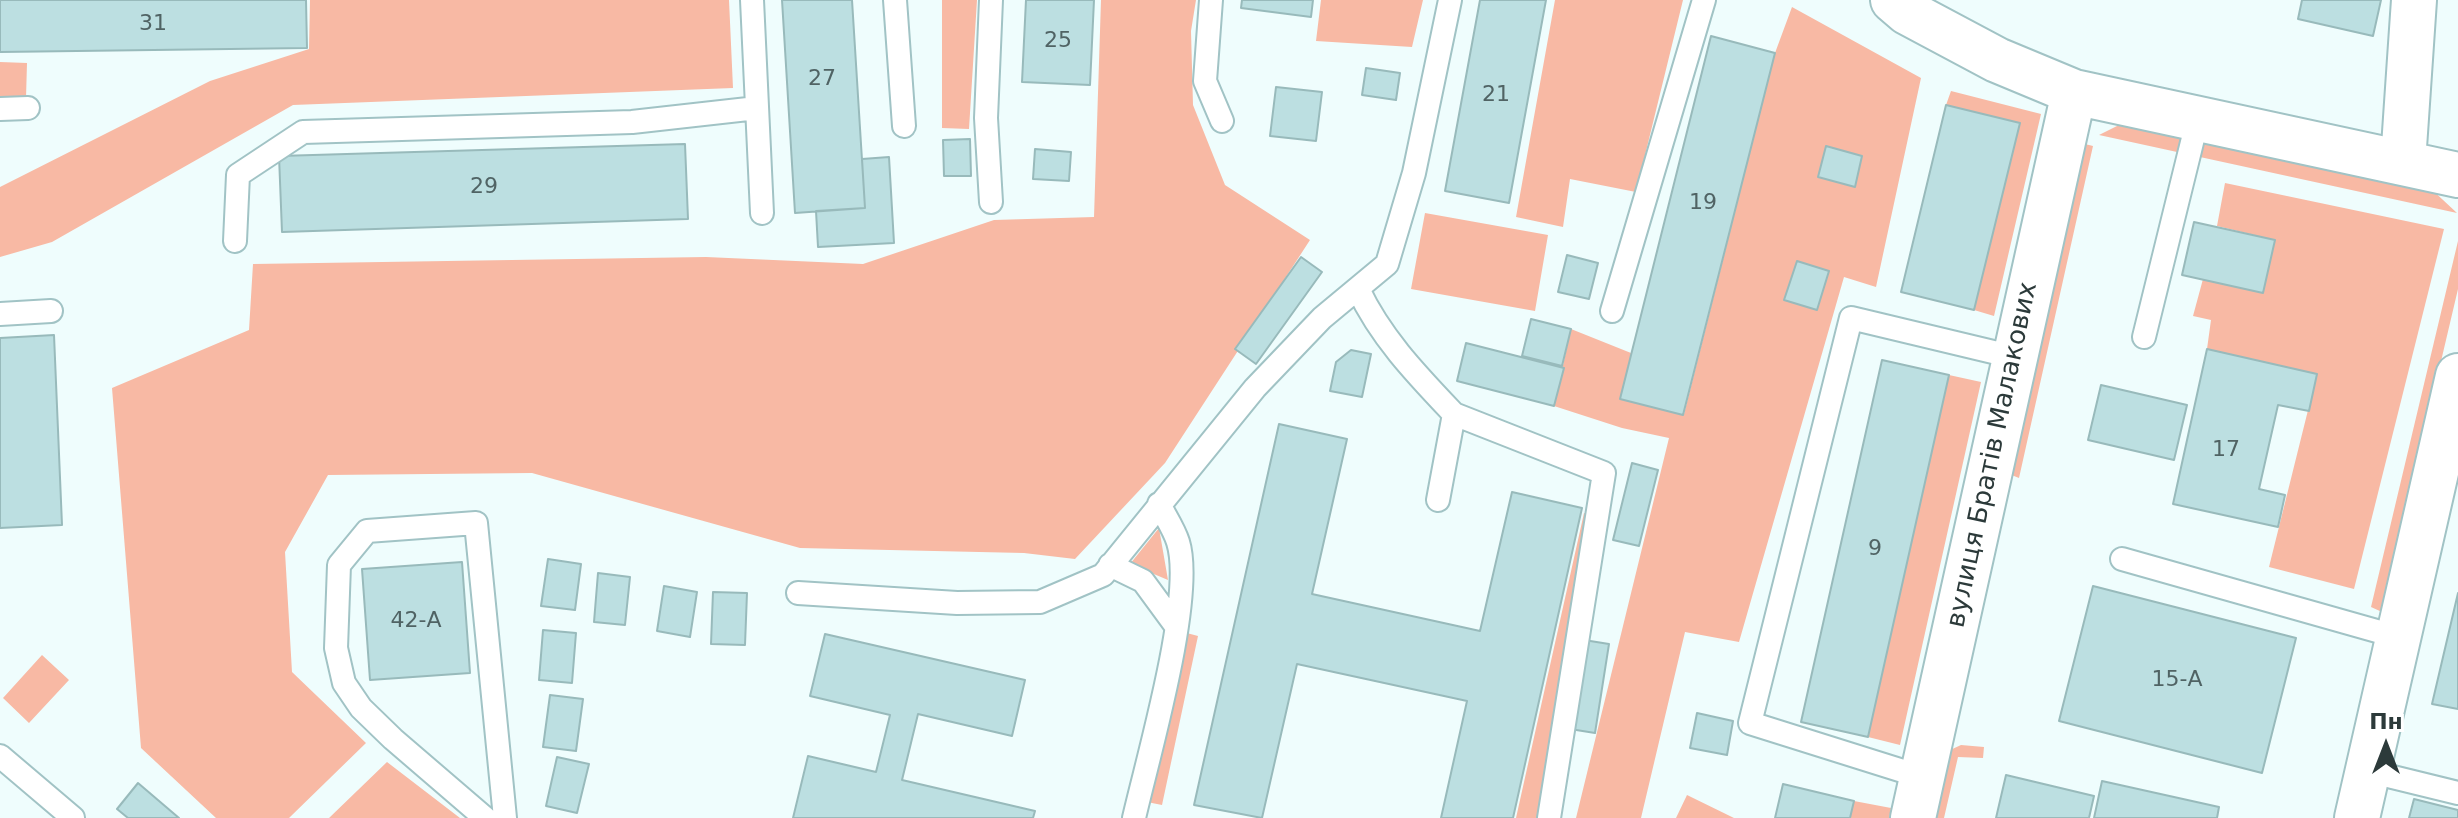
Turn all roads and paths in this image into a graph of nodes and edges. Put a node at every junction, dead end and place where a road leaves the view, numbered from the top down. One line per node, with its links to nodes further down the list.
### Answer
1 (752, 0): 11 (lane)
2 (895, 0): 15 (lane)
3 (991, 0): 18 (lane)
4 (1211, 0): 14 (lane)
5 (1450, 0): 21 (lane)
6 (1704, 0): 23 (lane)
7 (1893, 0): 9 (street)
8 (2414, 0): 16 (street)
9 (2074, 92): 13 (street); 26 (street, вулиця Братів Малакових)
10 (28, 108): 12 (lane)
11 (757, 108): 19 (lane); 20 (lane)
12 (0, 109)
13 (2198, 118): 16 (street); 25 (lane)
14 (1222, 121)
15 (904, 126)
16 (2403, 162): 17 (street)
17 (2458, 175)
18 (991, 202)
19 (762, 213)
20 (235, 241)
21 (1358, 289): 28 (lane); 30 (lane)
22 (51, 311): 24 (lane)
23 (1612, 311)
24 (0, 314)
25 (2144, 337)
26 (2014, 357): 39 (street, вулиця Братів Малакових); 39 (lane)
27 (2458, 376): 35 (street)
28 (1454, 414): 29 (lane); 44 (lane)
29 (1438, 500)
30 (1159, 504): 32 (lane); 34 (lane)
31 (2122, 559): 35 (lane)
32 (1110, 565): 33 (lane); 34 (lane)
33 (798, 593)
34 (1176, 626): 43 (lane)
35 (2398, 637): 37 (street)
36 (0, 756): 40 (lane)
37 (2368, 771): 38 (lane); 45 (street)
38 (2458, 793)
39 (1918, 797)
40 (73, 818)
41 (485, 818): 42 (lane)
42 (505, 818)
43 (1134, 818)
44 (1549, 818)
45 (2357, 818)

